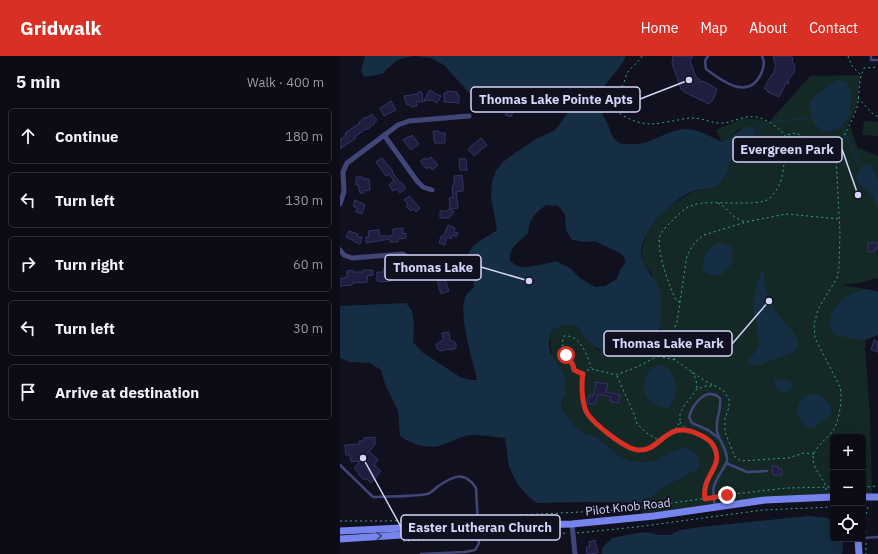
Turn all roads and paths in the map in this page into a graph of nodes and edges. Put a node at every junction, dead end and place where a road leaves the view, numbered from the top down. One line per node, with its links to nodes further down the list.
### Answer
1 (642, 56): 13 (path)
2 (708, 56): 3 (lane)
3 (762, 56)
4 (848, 56): 8 (path)
5 (871, 56): 6 (lane)
6 (878, 60)
7 (878, 67): 8 (path)
8 (861, 75): 9 (path)
9 (858, 98): 11 (path); 14 (path)
10 (469, 116): 12 (street)
11 (878, 117)
12 (384, 135): 15 (street); 17 (street)
13 (785, 135): 14 (path); 16 (path)
14 (837, 149): 18 (path)
15 (432, 190)
16 (717, 202): 19 (path); 22 (path)
17 (340, 204)
18 (840, 219): 19 (path); 37 (path)
19 (746, 222): 22 (path)
20 (340, 250): 21 (street)
21 (410, 276)
22 (680, 303): 23 (path)
23 (668, 344): 24 (path); 25 (path)
24 (658, 356): 25 (path); 29 (path)
25 (675, 360): 27 (path)
26 (592, 369): 28 (path); 28 (path); 29 (path)
27 (692, 371): 30 (path); 31 (path)
28 (583, 374): 35 (path)
29 (616, 375): 35 (path)
30 (715, 386): 31 (path); 37 (path)
31 (697, 389): 32 (path)
32 (680, 422): 33 (path); 34 (path)
33 (688, 430): 34 (path); 49 (path)
34 (674, 431): 35 (path)
35 (662, 439)
36 (720, 439): 36 (lane); 38 (lane)
37 (814, 454): 42 (path)
38 (726, 463): 40 (lane); 45 (lane)
39 (340, 465): 53 (lane)
40 (767, 471)
41 (878, 486): 44 (path)
42 (826, 487): 43 (path); 45 (path)
43 (830, 487)
44 (866, 487)
45 (713, 497): 49 (path); 50 (lane)
46 (830, 497): 50 (main road, Pilot Knob Road)
47 (866, 497): 48 (main road)
48 (878, 497)
49 (705, 499): 53 (path)
50 (715, 507): 55 (main road, Pilot Knob Road)
51 (866, 507): 52 (path)
52 (866, 516)
53 (478, 517): 54 (path); 56 (lane)
54 (340, 521)
55 (572, 524): 56 (main road, Pilot Knob Road); 65 (street)
56 (478, 527): 57 (main road, Pilot Knob Road); 64 (lane)
57 (424, 528): 58 (main road, Pilot Knob Road); 61 (main road, Pilot Knob Road, one-way to 57)
58 (340, 531)
59 (878, 537): 60 (lane)
60 (866, 538)
61 (340, 539)
62 (861, 542): 66 (main road)
63 (863, 542): 67 (path)
64 (421, 554)
65 (575, 554)
66 (859, 554)
67 (866, 554)

